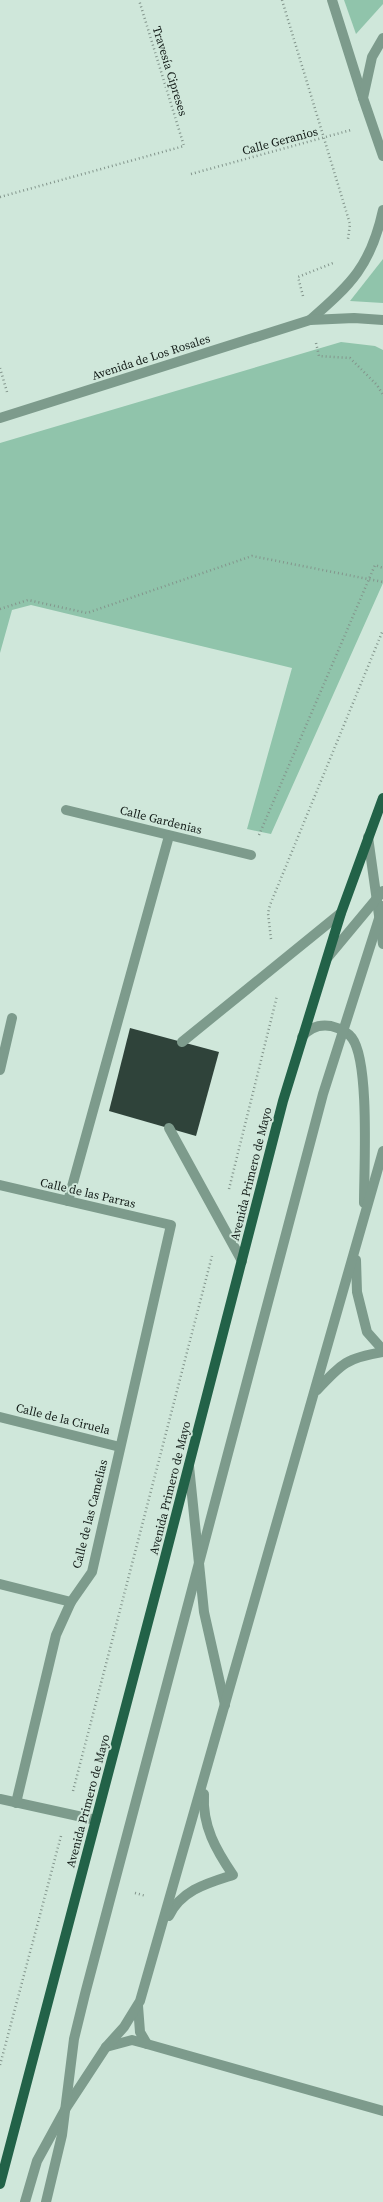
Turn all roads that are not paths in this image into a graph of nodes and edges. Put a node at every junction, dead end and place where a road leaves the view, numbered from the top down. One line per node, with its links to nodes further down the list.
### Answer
1 (332, 0): 3 (street)
2 (383, 38): 3 (street)
3 (363, 98): 4 (street)
4 (383, 156)
5 (383, 210): 6 (street, Avenida de Los Rosales)
6 (310, 320): 7 (street, Avenida de Los Rosales); 8 (street, Avenida de Los Rosales)
7 (383, 320)
8 (0, 418)
9 (383, 791): 10 (main road, Avenida Primero de Mayo)
10 (382, 801): 13 (main road, Avenida Primero de Mayo)
11 (66, 810): 12 (street, Calle Gardenias)
12 (170, 836): 14 (street, Calle Gardenias); 28 (street)
13 (368, 837): 15 (street); 16 (main road, Avenida Primero de Mayo)
14 (251, 855)
15 (381, 899): 17 (street); 19 (street)
16 (341, 913): 19 (main road, Avenida Primero de Mayo); 23 (street)
17 (380, 917): 18 (street); 21 (street)
18 (383, 944)
19 (326, 958): 22 (main road, Avenida Primero de Mayo)
20 (12, 1018): 24 (street)
21 (343, 1030): 22 (street); 29 (street); 38 (street)
22 (302, 1036): 32 (main road, Avenida Primero de Mayo)
23 (182, 1042)
24 (0, 1070)
25 (170, 1128): 32 (street)
26 (383, 1151): 29 (street)
27 (0, 1185): 28 (street, Calle de las Parras)
28 (68, 1202): 30 (street, Calle de las Parras)
29 (364, 1215): 31 (street)
30 (171, 1225): 36 (street, Calle de las Camelias)
31 (356, 1246): 33 (street); 34 (street)
32 (242, 1261): 37 (main road, Avenida Primero de Mayo)
33 (383, 1351): 34 (street)
34 (315, 1393): 41 (street)
35 (0, 1417): 36 (street, Calle de la Ciruela)
36 (120, 1447): 40 (street, Calle de las Camelias)
37 (189, 1465): 38 (street); 45 (main road, Avenida Primero de Mayo)
38 (198, 1563): 41 (street); 50 (street)
39 (0, 1584): 40 (street)
40 (71, 1602): 44 (street, Calle de las Camelias)
41 (225, 1707): 42 (street)
42 (205, 1777): 46 (street); 46 (street)
43 (0, 1799): 44 (street)
44 (16, 1803): 45 (street)
45 (96, 1820): 52 (main road, Avenida Primero de Mayo)
46 (161, 1932): 47 (street)
47 (138, 2005): 48 (street); 49 (street)
48 (147, 2044): 49 (street); 51 (street)
49 (106, 2047): 50 (street)
50 (66, 2108): 53 (street); 54 (street)
51 (383, 2111)
52 (0, 2184)
53 (25, 2202)
54 (46, 2202)

